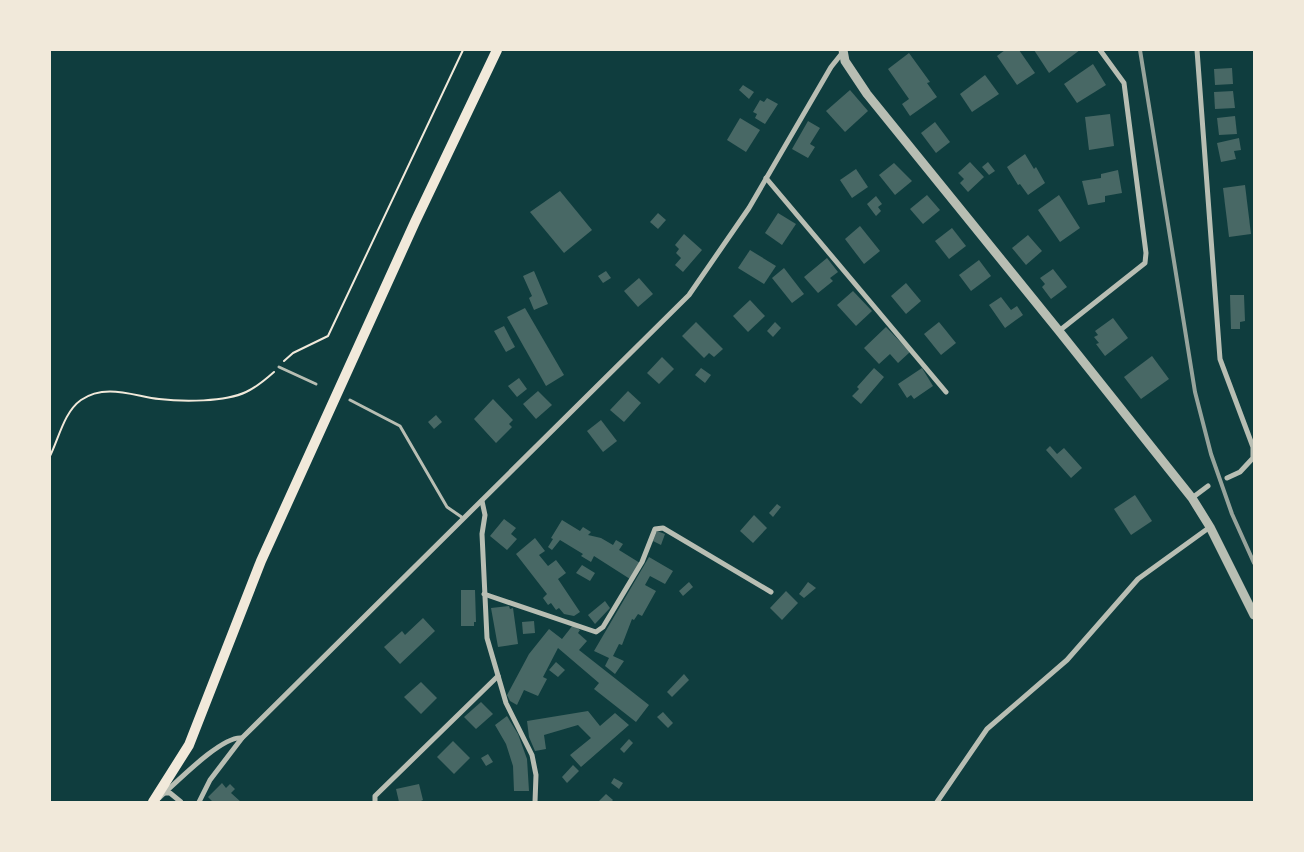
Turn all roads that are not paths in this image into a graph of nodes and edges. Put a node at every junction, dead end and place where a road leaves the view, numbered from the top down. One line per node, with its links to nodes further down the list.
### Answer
1 (497, 50): 23 (main road)
2 (1100, 50): 6 (street)
3 (1197, 50): 11 (street)
4 (843, 51): 5 (street); 6 (street)
5 (766, 178): 9 (street); 14 (street)
6 (1059, 331): 13 (street)
7 (279, 367): 8 (lane)
8 (316, 384)
9 (946, 392)
10 (350, 400): 15 (lane)
11 (1227, 478)
12 (1208, 486): 13 (street)
13 (1192, 498): 16 (street)
14 (482, 501): 15 (street); 18 (street)
15 (463, 518): 21 (street)
16 (1210, 527): 19 (street); 28 (street)
17 (771, 592): 18 (street)
18 (484, 594): 20 (street)
19 (1254, 615)
20 (498, 676): 26 (street); 27 (street)
21 (242, 738): 22 (street); 25 (street)
22 (165, 794): 23 (street); 24 (street)
23 (154, 802)
24 (181, 802)
25 (199, 802)
26 (375, 802)
27 (535, 802)
28 (937, 802)

